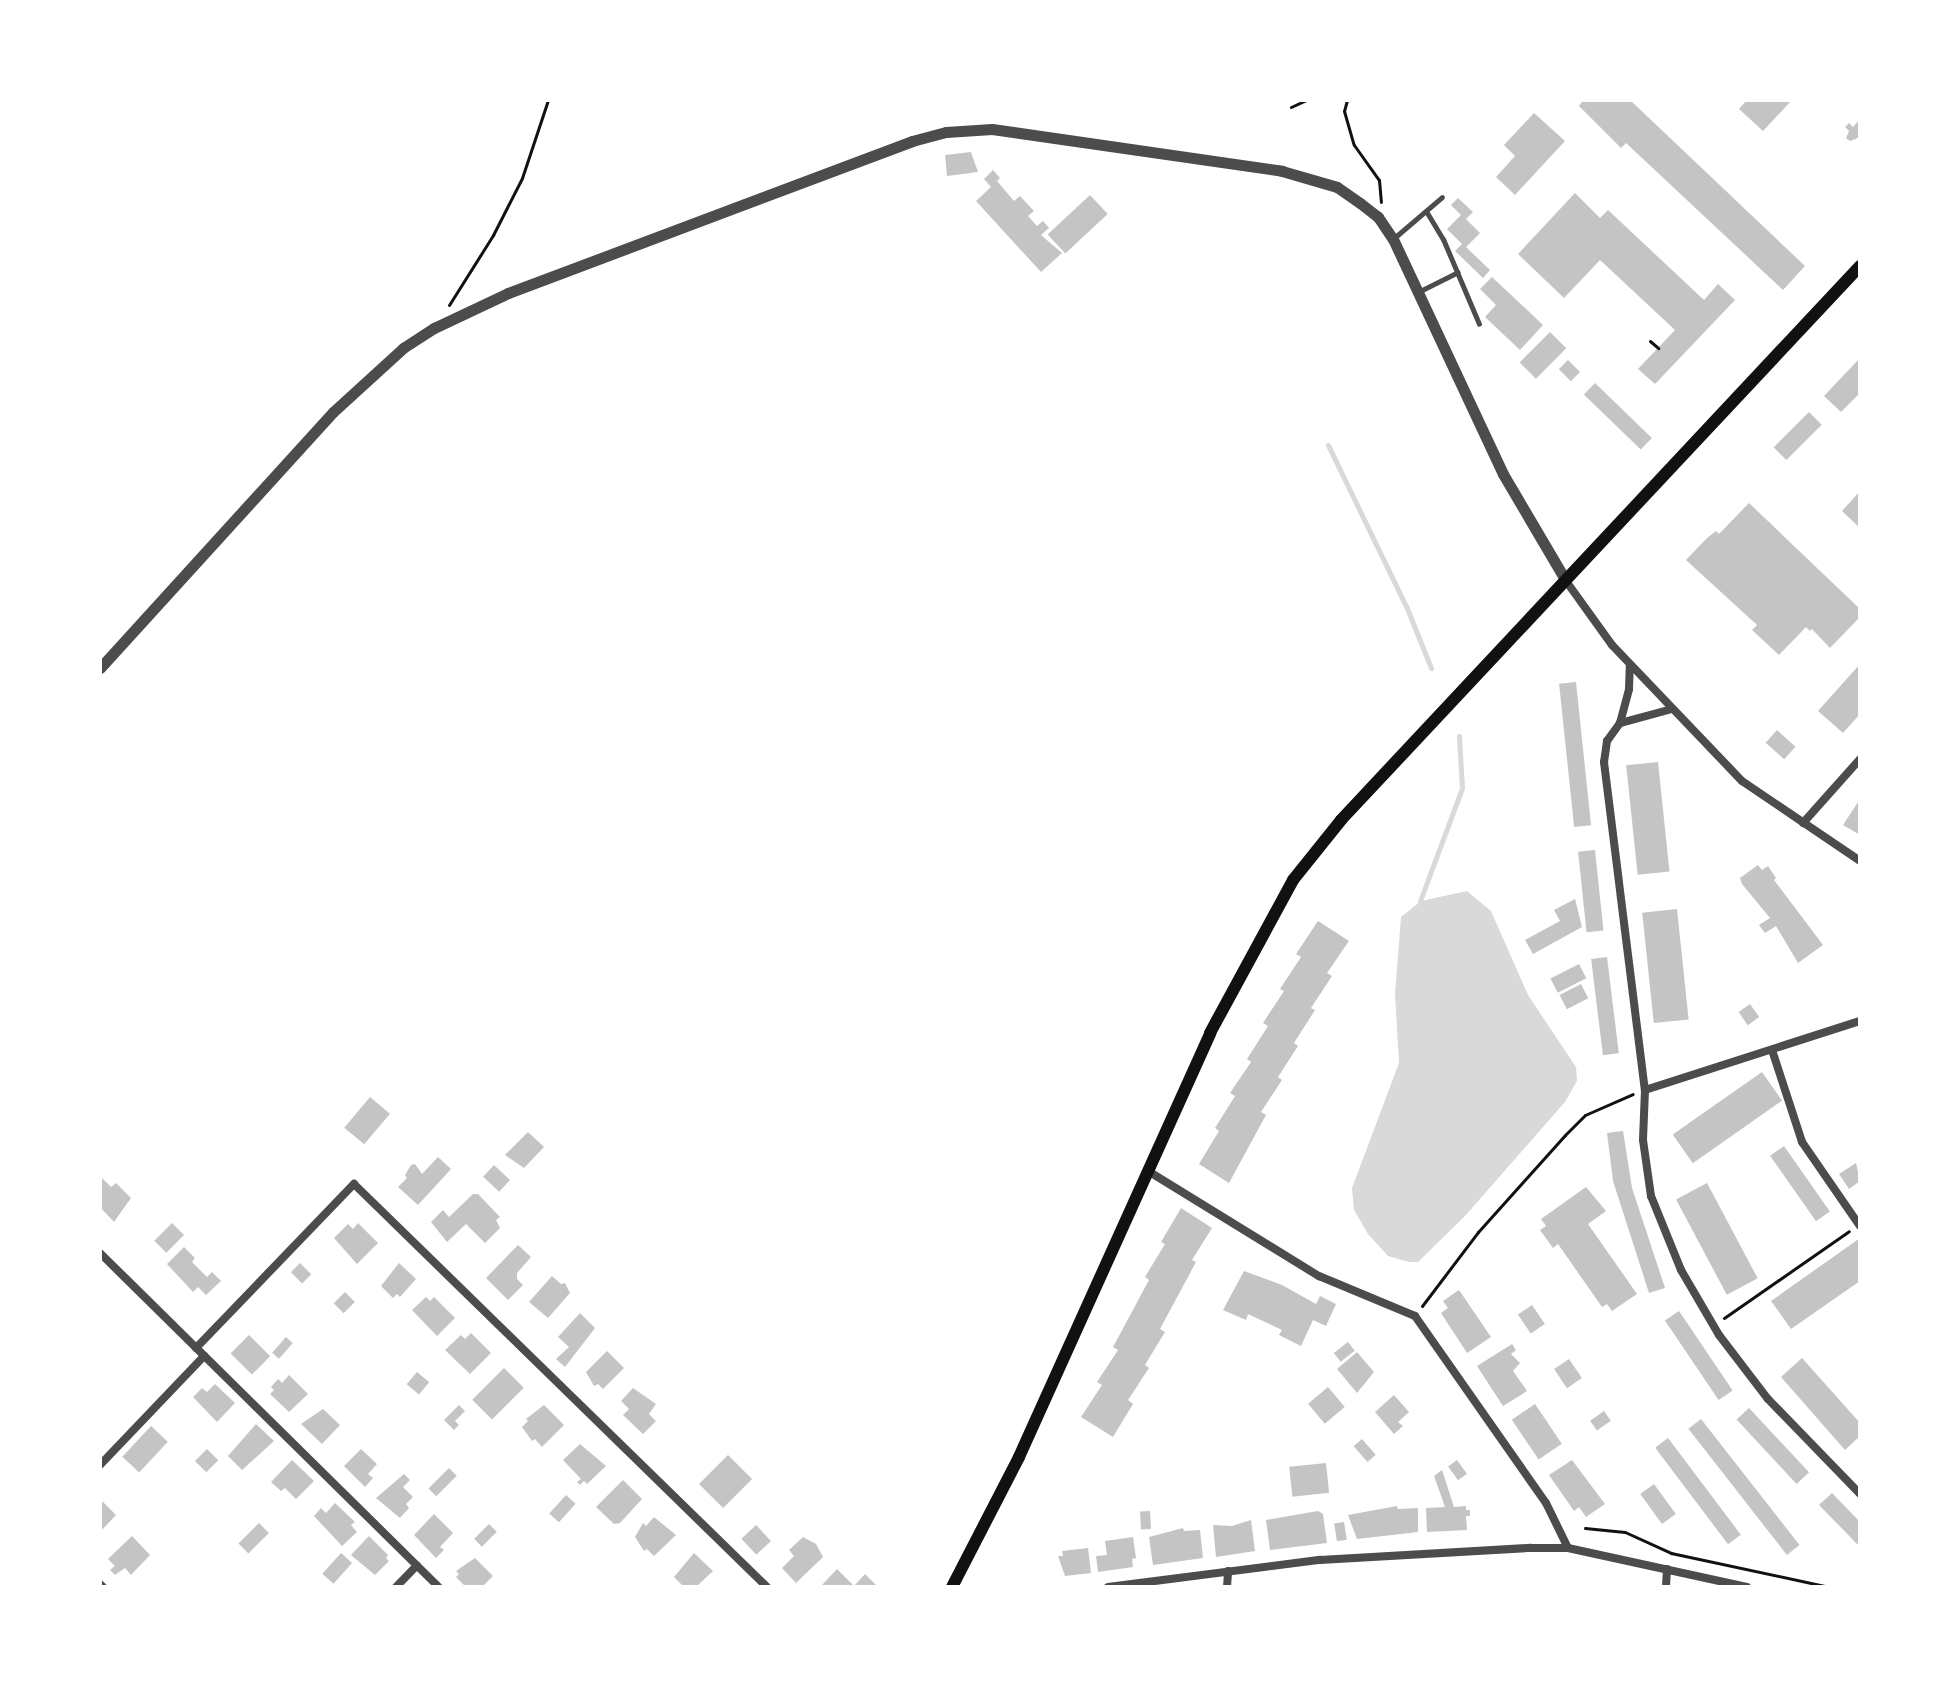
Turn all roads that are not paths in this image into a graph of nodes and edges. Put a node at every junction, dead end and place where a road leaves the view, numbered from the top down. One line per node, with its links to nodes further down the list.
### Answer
1 (1442, 197): 2 (lane)
2 (1426, 211): 3 (lane); 5 (lane)
3 (1393, 239): 6 (street); 10 (street)
4 (1860, 266): 8 (main road)
5 (1458, 272): 6 (lane); 7 (lane)
6 (1420, 291): 8 (street)
7 (1479, 324)
8 (1566, 581): 9 (street); 19 (main road)
9 (1630, 664): 11 (street); 12 (street)
10 (100, 668)
11 (1672, 709): 12 (street); 14 (street)
12 (1620, 723): 18 (street)
13 (1860, 759): 14 (street)
14 (1803, 823): 15 (street)
15 (1860, 861)
16 (1860, 1021): 17 (street)
17 (1772, 1050): 18 (street); 20 (street)
18 (1645, 1090): 25 (street)
19 (1148, 1171): 26 (street); 33 (main road)
20 (1857, 1227)
21 (100, 1253): 22 (street)
22 (196, 1348): 23 (street); 32 (street)
23 (204, 1356): 24 (street); 27 (street)
24 (100, 1465)
25 (1860, 1494)
26 (1568, 1548): 28 (street); 29 (street)
27 (417, 1565): 30 (street); 31 (street)
28 (1667, 1569): 36 (street); 37 (street)
29 (1228, 1571): 34 (street); 35 (street)
30 (396, 1587)
31 (439, 1587)
32 (767, 1587)
33 (952, 1587)
34 (1108, 1587)
35 (1227, 1587)
36 (1666, 1587)
37 (1747, 1587)

